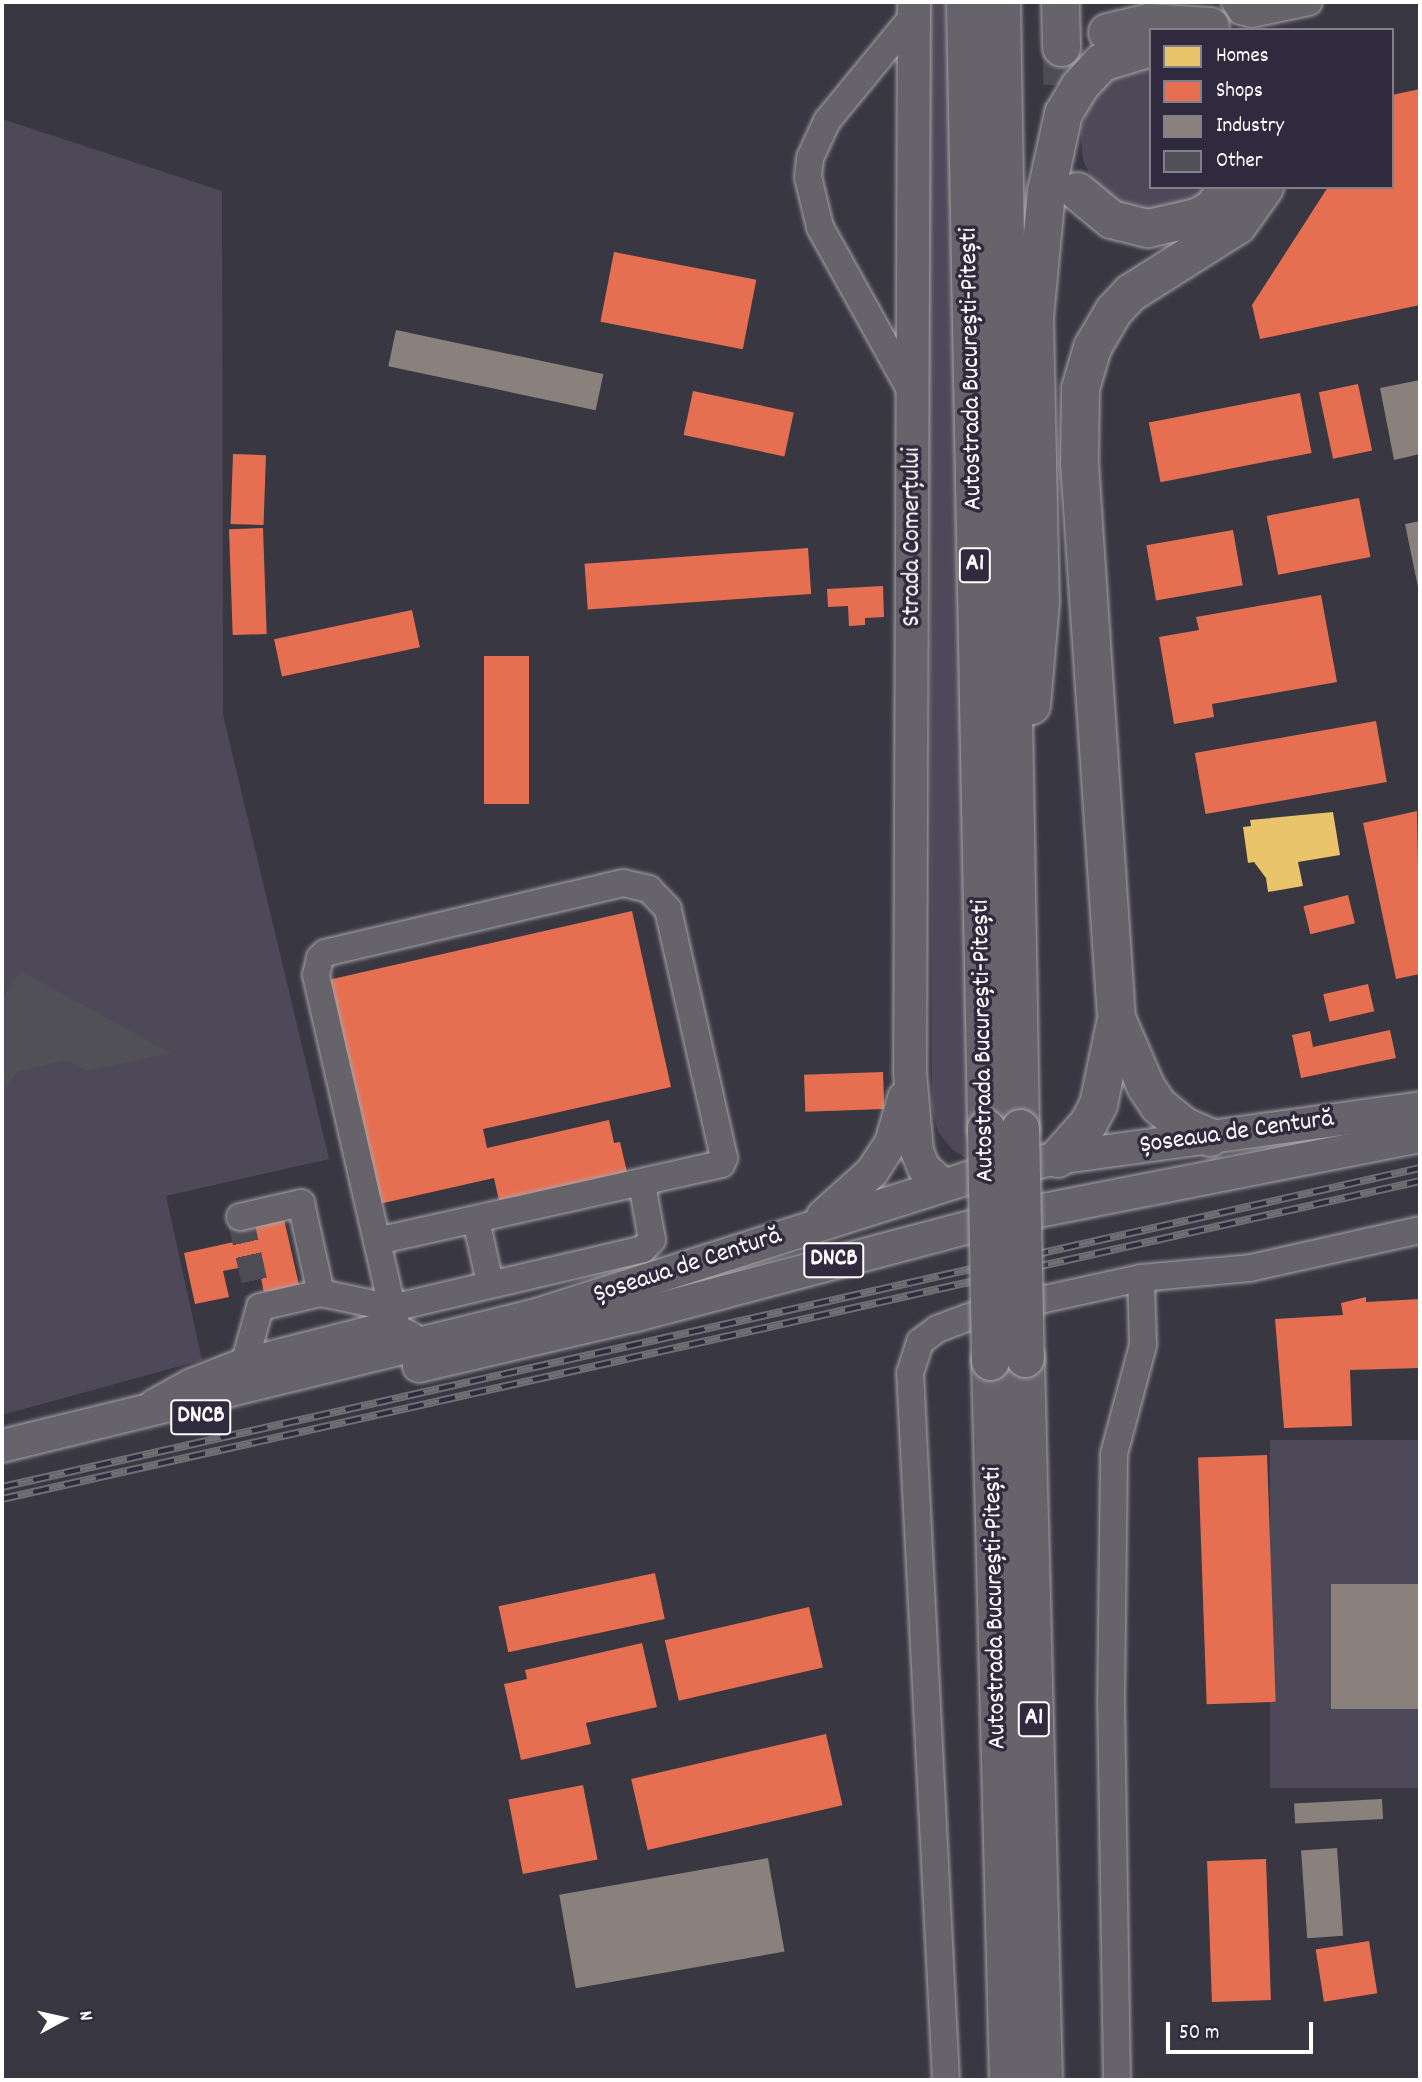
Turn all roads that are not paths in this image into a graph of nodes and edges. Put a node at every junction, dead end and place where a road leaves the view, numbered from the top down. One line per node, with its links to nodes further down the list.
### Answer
1 (965, 2): 19 (highway, Autostrada București-Pitești / A1)
2 (1001, 2): 14 (highway, Autostrada București-Pitești / A1)
3 (1060, 2): 8 (highway)
4 (1148, 2): 7 (highway)
5 (1309, 2): 7 (street)
6 (914, 8): 13 (main road, Strada Comerțului); 13 (street)
7 (1221, 19): 14 (highway)
8 (1061, 47)
9 (1149, 48): 15 (highway)
10 (1227, 189): 12 (highway)
11 (1263, 189): 16 (highway)
12 (1077, 191)
13 (914, 398): 17 (main road, Strada Comerțului)
14 (1012, 655): 15 (highway, Autostrada București-Pitești / A1)
15 (1015, 803): 19 (highway, Autostrada București-Pitești / A1)
16 (1116, 1018): 21 (highway); 22 (highway)
17 (910, 1072): 24 (main road); 27 (main road)
18 (1420, 1108): 21 (main road, Șoseaua de Centură / DNCB)
19 (1003, 1128): 35 (highway, Autostrada București-Pitești / A1, bridge)
20 (1420, 1136): 39 (main road, Șoseaua de Centură / DNCB)
21 (1210, 1137): 22 (main road, Șoseaua de Centură / DNCB)
22 (1057, 1158): 24 (main road, Șoseaua de Centură / DNCB)
23 (642, 1183): 26 (street); 29 (street); 31 (street)
24 (943, 1185): 27 (main road, Șoseaua de Centură / DNCB)
25 (240, 1217): 32 (street)
26 (477, 1220): 29 (street); 31 (street)
27 (811, 1225): 34 (main road, Șoseaua de Centură / DNCB)
28 (1420, 1230): 30 (street)
29 (377, 1241): 33 (street)
30 (1141, 1278): 40 (street); 43 (street)
31 (490, 1283): 33 (street)
32 (321, 1293): 33 (street); 36 (street)
33 (394, 1318): 34 (street); 36 (street)
34 (424, 1343): 37 (main road, Șoseaua de Centură / DNCB)
35 (1007, 1360): 41 (highway, Autostrada București-Pitești / A1); 42 (highway, Autostrada București-Pitești / A1)
36 (245, 1361): 37 (street)
37 (136, 1415): 38 (main road, Șoseaua de Centură / DNCB)
38 (2, 1446)
39 (2, 1464)
40 (946, 2080)
41 (1008, 2080)
42 (1043, 2080)
43 (1117, 2080)

